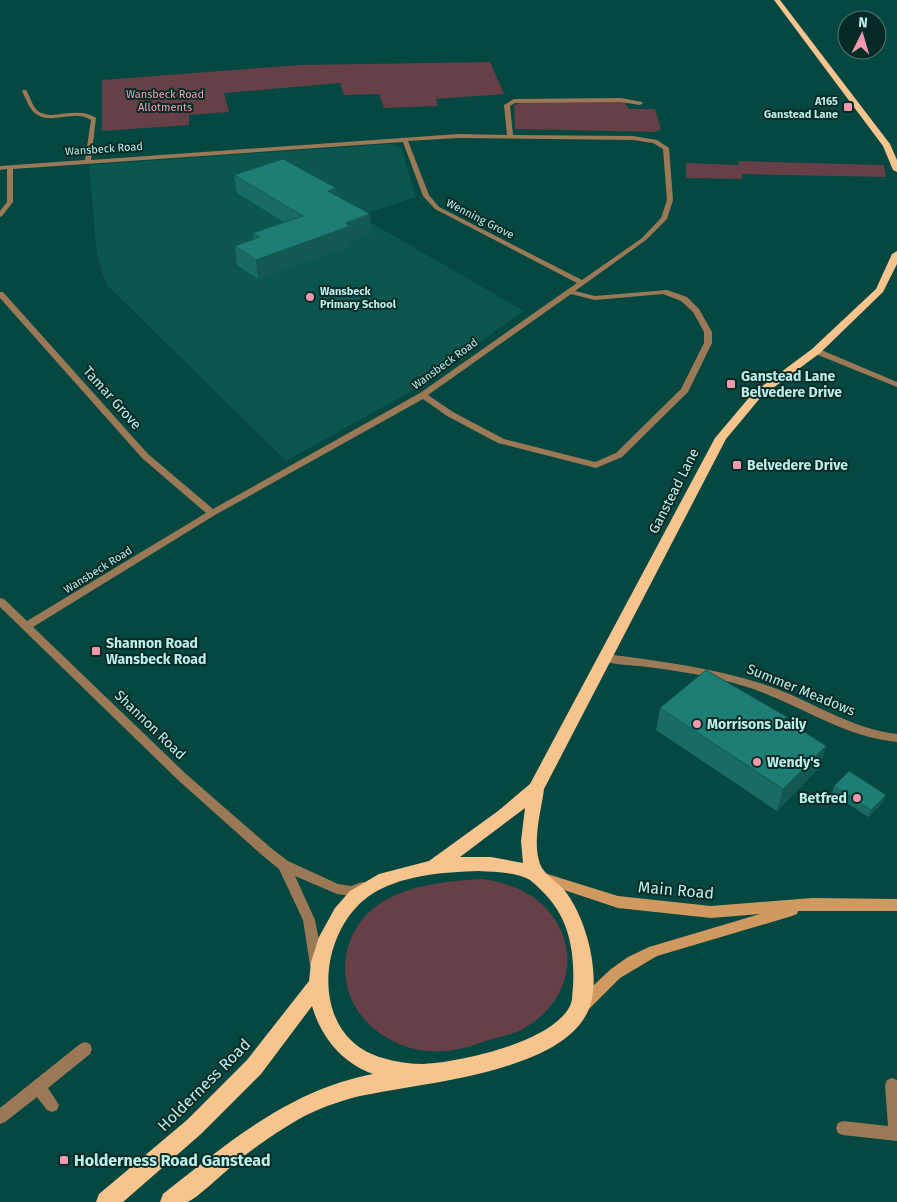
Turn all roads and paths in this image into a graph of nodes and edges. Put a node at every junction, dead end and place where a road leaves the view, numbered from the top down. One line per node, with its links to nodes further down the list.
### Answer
1 (778, 0): 9 (highway)
2 (24, 91): 6 (street)
3 (640, 103): 4 (street)
4 (510, 135): 5 (street, Wansbeck Road); 12 (street, Wansbeck Road)
5 (405, 140): 6 (street, Wansbeck Road); 12 (street, Wenning Grove)
6 (88, 162): 7 (street, Wansbeck Road)
7 (10, 167): 8 (street, Wansbeck Road); 10 (street)
8 (0, 168)
9 (897, 170)
10 (0, 215)
11 (897, 254): 15 (highway, Ganstead Lane)
12 (583, 283): 13 (street, Wansbeck Road)
13 (572, 292): 17 (street, Wansbeck Road); 17 (street)
14 (0, 294): 18 (street, Tamar Grove)
15 (816, 351): 16 (street); 21 (highway, Ganstead Lane)
16 (897, 385)
17 (423, 395): 18 (street, Wansbeck Road)
18 (212, 514): 20 (street, Wansbeck Road)
19 (0, 601): 20 (street, Shannon Road)
20 (27, 626): 24 (street, Shannon Road)
21 (605, 658): 22 (street, Summer Meadows); 23 (highway, Ganstead Lane)
22 (897, 738)
23 (536, 789): 25 (highway, Ganstead Lane); 26 (highway, Ganstead Lane)
24 (284, 865): 27 (street, Shannon Road); 30 (street, Shannon Road)
25 (433, 868): 26 (highway); 27 (highway)
26 (541, 877): 28 (main road, Main Road); 31 (highway)
27 (382, 880): 30 (highway)
28 (812, 904): 29 (main road, Main Road); 31 (main road, Main Road)
29 (897, 905)
30 (318, 980): 33 (highway); 40 (highway, Holderness Road)
31 (580, 1008): 33 (highway)
32 (85, 1049): 35 (street)
33 (428, 1074): 41 (highway)
34 (892, 1085): 39 (street)
35 (38, 1087): 36 (street); 37 (street)
36 (52, 1105)
37 (0, 1117)
38 (843, 1128): 39 (street)
39 (897, 1135)
40 (108, 1202)
41 (171, 1202)

